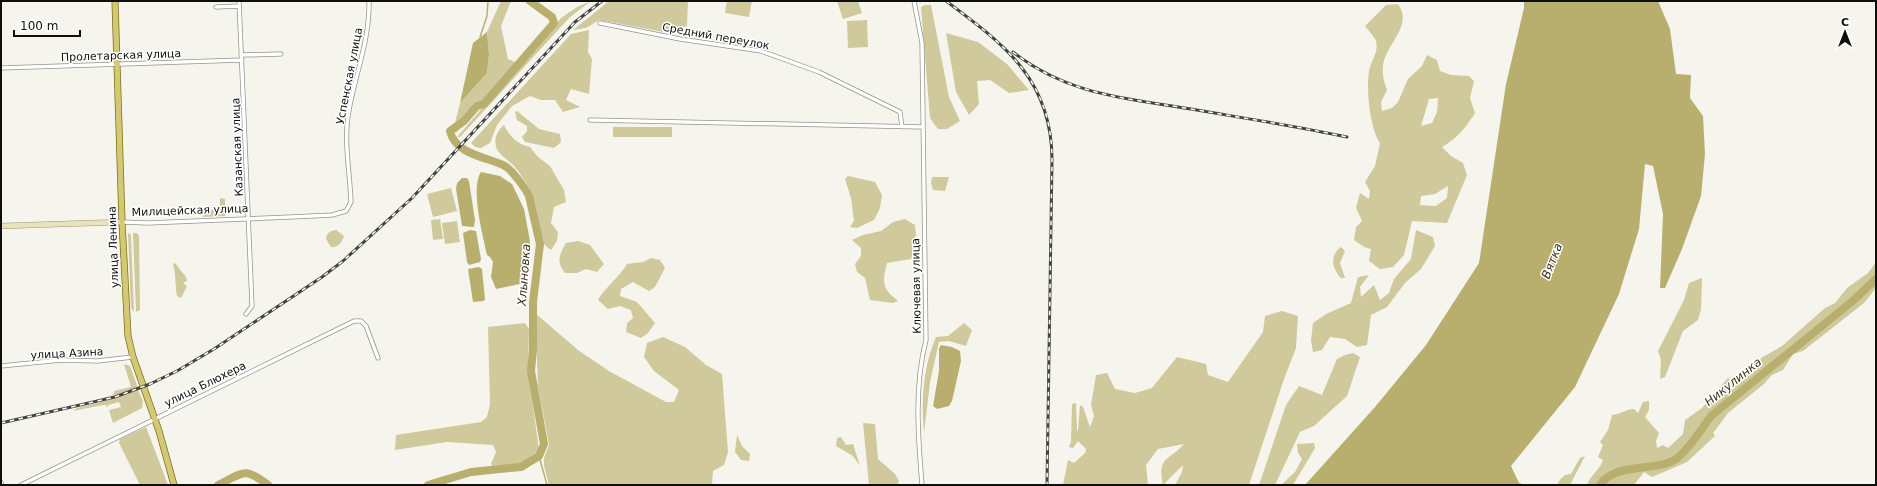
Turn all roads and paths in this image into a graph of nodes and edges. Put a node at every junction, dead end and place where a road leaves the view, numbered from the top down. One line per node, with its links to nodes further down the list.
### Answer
1 (115, 1): 11 (main road, улица Ленина)
2 (239, 1): 5 (street, Казанская улица)
3 (369, 1): 16 (street, Успенская улица)
4 (914, 1): 15 (street, Ключевая улица)
5 (239, 6): 6 (street); 9 (street, Казанская улица)
6 (216, 7)
7 (600, 23): 14 (street, Средний переулок)
8 (281, 54): 9 (street)
9 (241, 55): 10 (street, Казанская улица)
10 (242, 60): 11 (street, Пролетарская улица); 17 (street, Казанская улица)
11 (117, 64): 12 (street, Пролетарская улица); 18 (main road, улица Ленина)
12 (1, 68)
13 (590, 120): 14 (street)
14 (902, 126): 15 (street)
15 (924, 127): 29 (street, Ключевая улица)
16 (332, 215): 17 (street, Милицейская улица)
17 (248, 219): 18 (street, Милицейская улица); 20 (street, Казанская улица)
18 (122, 222): 19 (street, Милицейская улица); 21 (main road, улица Ленина)
19 (1, 226)
20 (246, 314)
21 (133, 357): 23 (street, улица Азина); 24 (main road, улица Ленина)
22 (378, 358): 24 (street, улица Блюхера)
23 (1, 366)
24 (154, 418): 27 (street, улица Блюхера); 28 (main road, улица Ленина)
25 (1, 482): 26 (street)
26 (2, 485)
27 (21, 485)
28 (174, 485)
29 (922, 485)

